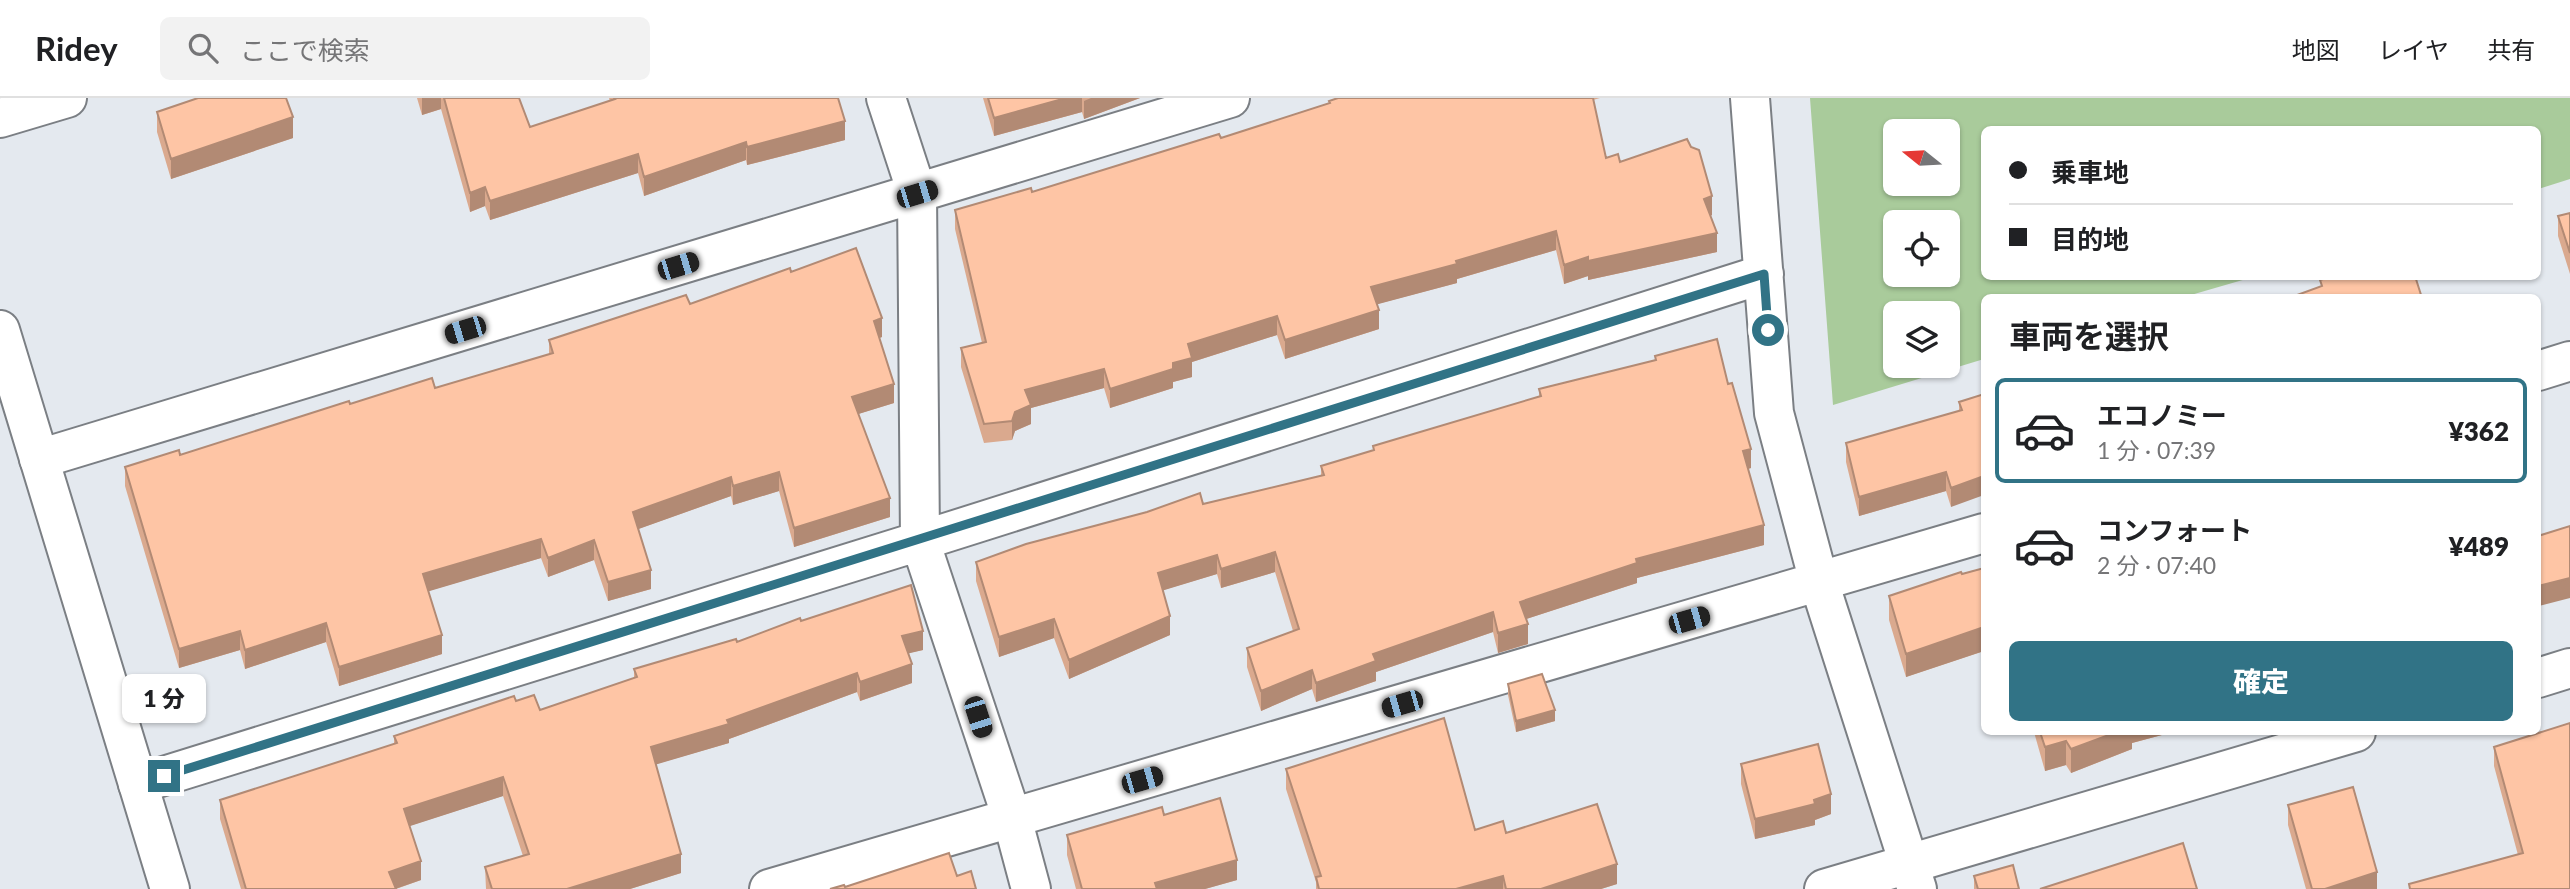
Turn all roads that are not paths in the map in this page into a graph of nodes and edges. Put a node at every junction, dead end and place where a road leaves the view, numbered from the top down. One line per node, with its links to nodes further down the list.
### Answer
1 (67, 98): 5 (street)
2 (886, 98): 6 (street)
3 (1230, 98): 6 (street)
4 (1750, 98): 7 (street)
5 (0, 118)
6 (917, 194): 11 (street); 13 (street)
7 (1764, 274): 13 (street); 14 (street)
8 (0, 330): 11 (street)
9 (2570, 361): 10 (street)
10 (2541, 370)
11 (40, 459): 18 (street)
12 (1981, 534): 14 (street)
13 (920, 541): 18 (street); 19 (street)
14 (1819, 582): 19 (street); 20 (street)
15 (2570, 668): 16 (street)
16 (2541, 677)
17 (2347, 735): 20 (street)
18 (138, 784): 21 (street)
19 (1012, 818): 22 (street); 23 (street)
20 (1913, 876): 24 (street)
21 (170, 889)
22 (769, 889)
23 (1031, 889)
24 (1824, 889)

